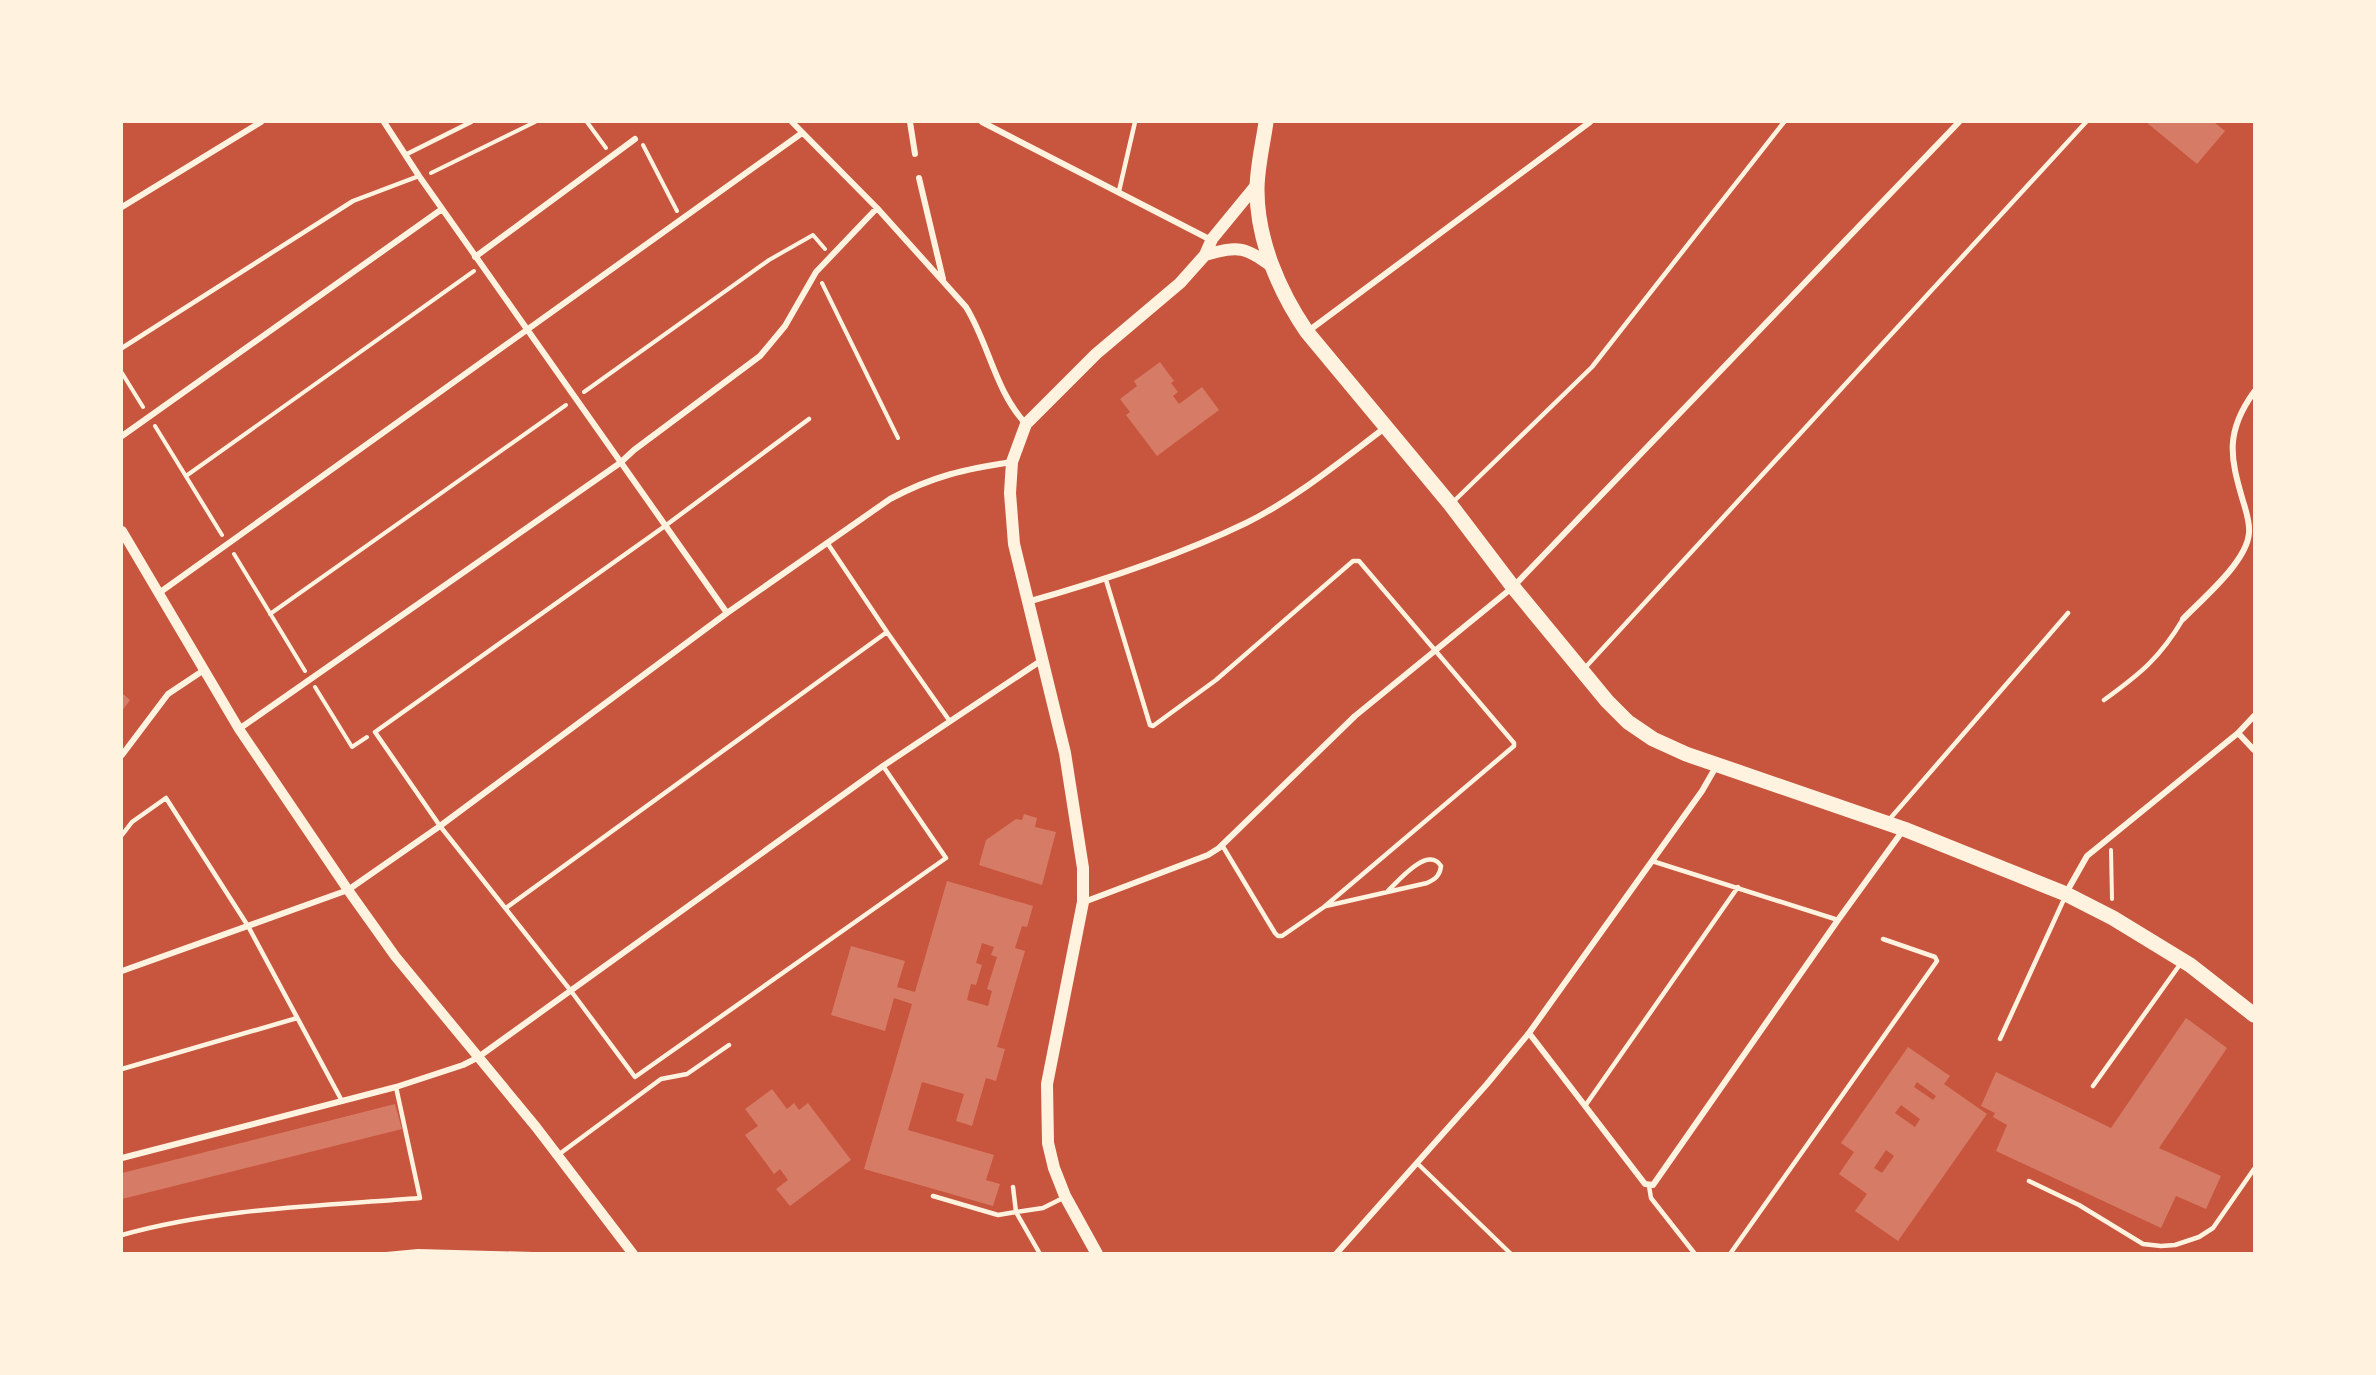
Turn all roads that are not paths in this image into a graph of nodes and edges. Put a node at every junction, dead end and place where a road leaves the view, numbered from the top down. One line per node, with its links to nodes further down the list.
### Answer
1 (261, 122): 21 (street)
2 (384, 122): 15 (street)
3 (471, 122): 15 (lane)
4 (792, 122): 13 (street)
5 (910, 122): 16 (street)
6 (982, 122): 20 (street)
7 (1135, 122): 20 (lane)
8 (1266, 122): 19 (main road)
9 (1590, 122): 31 (street)
10 (1784, 122): 40 (lane)
11 (1959, 122): 45 (street)
12 (2086, 122): 55 (lane)
13 (802, 133): 23 (street); 30 (street)
14 (635, 139): 27 (street)
15 (405, 154): 17 (street)
16 (915, 154)
17 (420, 177): 22 (street); 32 (lane)
18 (919, 178): 29 (street)
19 (1258, 183): 24 (main road); 28 (main road)
20 (1119, 191): 24 (street)
21 (122, 207)
22 (442, 208): 27 (street); 37 (street)
23 (877, 208): 29 (street); 39 (street)
24 (1212, 239): 25 (street); 26 (main road)
25 (1219, 251): 26 (main road); 28 (main road)
26 (1205, 255): 35 (main road)
27 (476, 257): 30 (street)
28 (1274, 268): 31 (main road)
29 (943, 279): 35 (street)
30 (527, 330): 39 (street); 46 (street)
31 (1307, 332): 36 (main road)
32 (122, 348)
33 (2254, 392): 50 (street)
34 (809, 419): 41 (lane)
35 (1026, 424): 38 (main road)
36 (1386, 427): 40 (main road); 44 (street)
37 (122, 436)
38 (1012, 462): 43 (street); 47 (main road)
39 (620, 464): 41 (street); 59 (street)
40 (1450, 504): 45 (main road)
41 (664, 526): 48 (street); 66 (lane)
42 (122, 531): 46 (street)
43 (828, 544): 48 (street); 51 (lane)
44 (1106, 580): 47 (street); 52 (lane)
45 (1514, 587): 52 (street); 55 (main road)
46 (159, 593): 54 (street)
47 (1028, 602): 53 (main road)
48 (727, 613): 66 (street)
49 (2068, 613): 65 (lane)
50 (2182, 620): 56 (lane)
51 (887, 632): 58 (lane); 77 (lane)
52 (1436, 651): 69 (street); 76 (lane)
53 (1042, 660): 58 (street); 75 (main road)
54 (204, 670): 59 (street); 62 (street)
55 (1582, 671): 63 (main road)
56 (2104, 700)
57 (2254, 716): 60 (street)
58 (949, 720): 64 (street)
59 (239, 729): 72 (street)
60 (2238, 733): 61 (street); 74 (street)
61 (2254, 750)
62 (122, 755)
63 (1718, 764): 65 (main road); 70 (street)
64 (883, 766): 83 (street); 83 (lane)
65 (1887, 823): 67 (main road)
66 (440, 826): 72 (street); 77 (lane)
67 (1904, 829): 74 (main road); 78 (street)
68 (122, 835): 79 (lane)
69 (1222, 845): 75 (street); 76 (lane)
70 (1652, 861): 71 (lane); 86 (street)
71 (1738, 887): 78 (lane); 94 (lane)
72 (348, 890): 79 (street); 89 (street)
73 (1387, 892): 73 (lane); 76 (lane)
74 (2066, 894): 81 (main road); 87 (lane)
75 (1083, 902): 103 (main road)
76 (1324, 907)
77 (506, 908): 83 (lane)
78 (1838, 920): 100 (street)
79 (248, 926): 82 (street); 85 (lane)
80 (1883, 939): 112 (lane)
81 (2183, 961): 84 (main road); 91 (lane)
82 (122, 971)
83 (571, 991): 89 (street)
84 (2254, 1015)
85 (297, 1018): 90 (lane); 93 (lane)
86 (1529, 1033): 94 (street); 97 (street)
87 (2000, 1039)
88 (729, 1045): 95 (lane)
89 (477, 1058): 92 (street); 95 (street)
90 (122, 1070)
91 (2093, 1086)
92 (396, 1087): 93 (street); 105 (lane)
93 (342, 1101): 96 (street)
94 (1585, 1106): 100 (street)
95 (558, 1155): 106 (street)
96 (122, 1158)
97 (1417, 1163): 109 (street); 110 (lane)
98 (2254, 1169): 99 (lane)
99 (2029, 1181)
100 (1649, 1186): 111 (lane)
101 (1013, 1187): 104 (lane)
102 (933, 1196): 104 (lane)
103 (1065, 1196): 104 (lane); 108 (main road)
104 (1016, 1212): 107 (lane)
105 (122, 1235)
106 (633, 1254)
107 (1040, 1254)
108 (1097, 1254)
109 (1336, 1254)
110 (1511, 1254)
111 (1695, 1254)
112 (1730, 1254)

